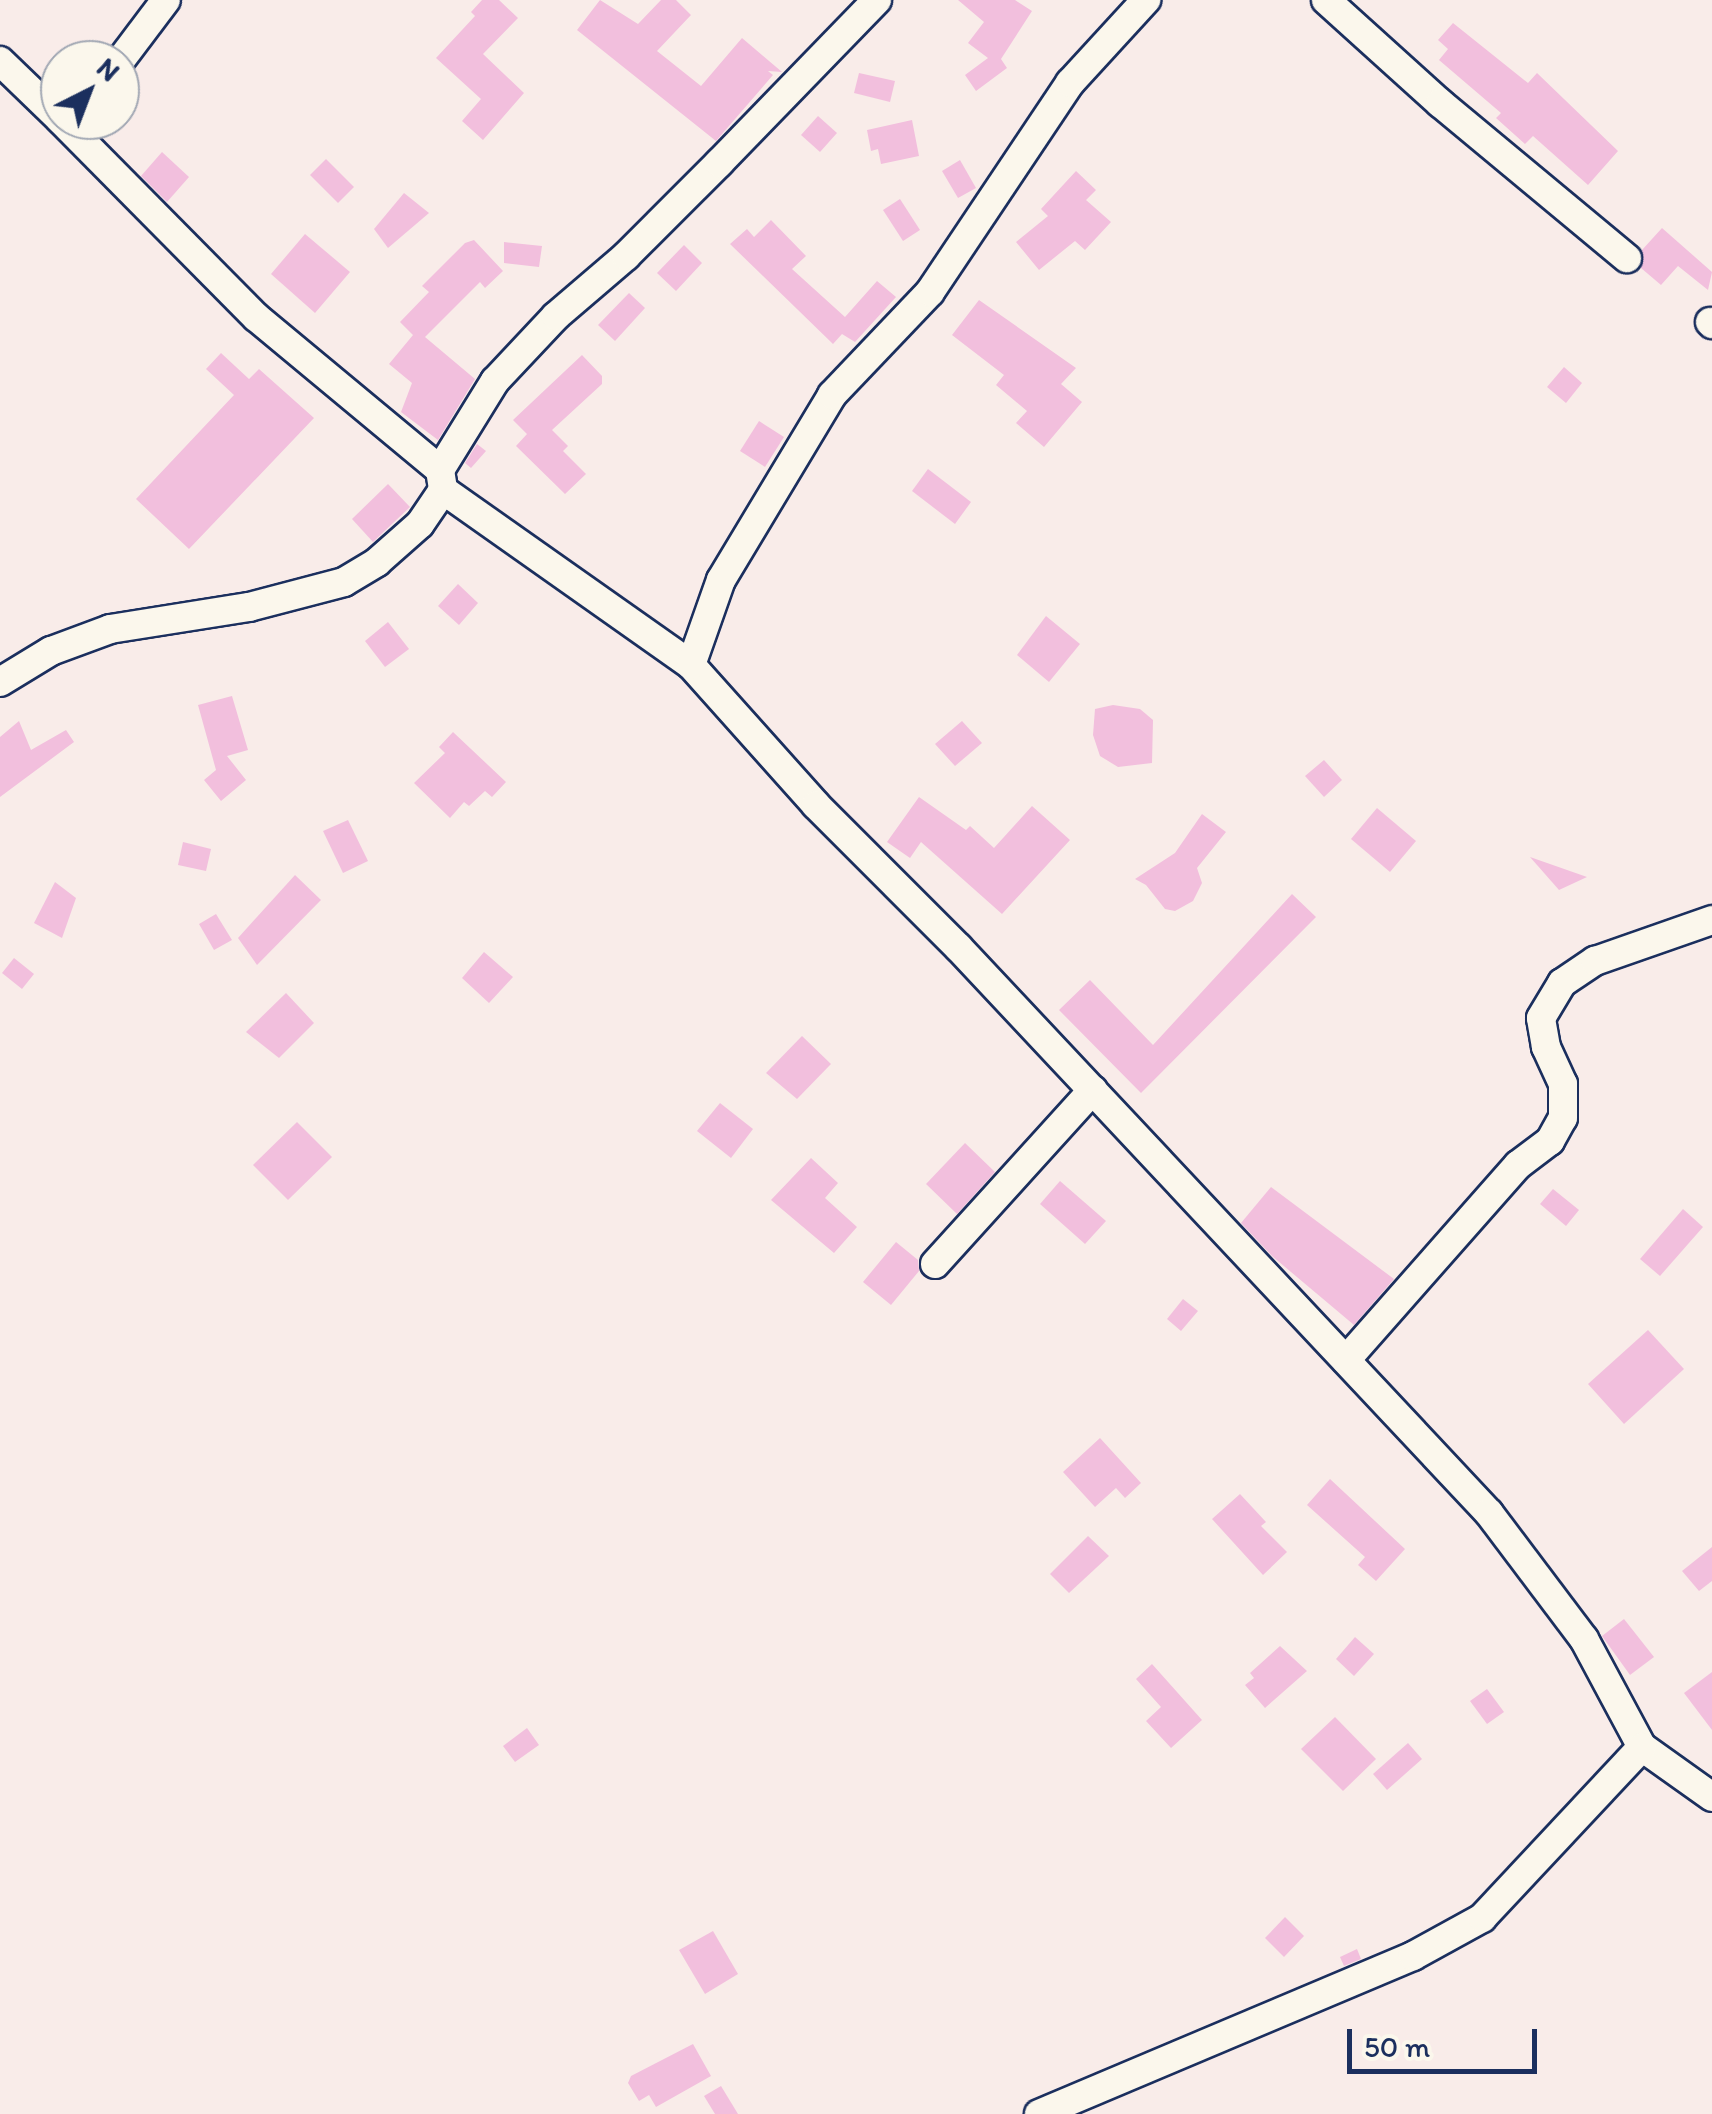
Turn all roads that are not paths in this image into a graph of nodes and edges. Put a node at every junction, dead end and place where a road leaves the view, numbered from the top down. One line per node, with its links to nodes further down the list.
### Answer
1 (166, 0): 5 (street)
2 (877, 0): 10 (street)
3 (1146, 0): 11 (street)
4 (1326, 0): 9 (street)
5 (136, 40)
6 (0, 62): 7 (street)
7 (40, 98)
8 (84, 140): 10 (street)
9 (1627, 258)
10 (441, 480): 11 (street); 12 (street)
11 (691, 665): 14 (street)
12 (0, 682)
13 (1712, 920): 16 (street)
14 (1093, 1090): 15 (street); 16 (street)
15 (935, 1264)
16 (1346, 1360): 17 (street)
17 (1642, 1747): 18 (street); 19 (street)
18 (1712, 1797)
19 (1039, 2114)

